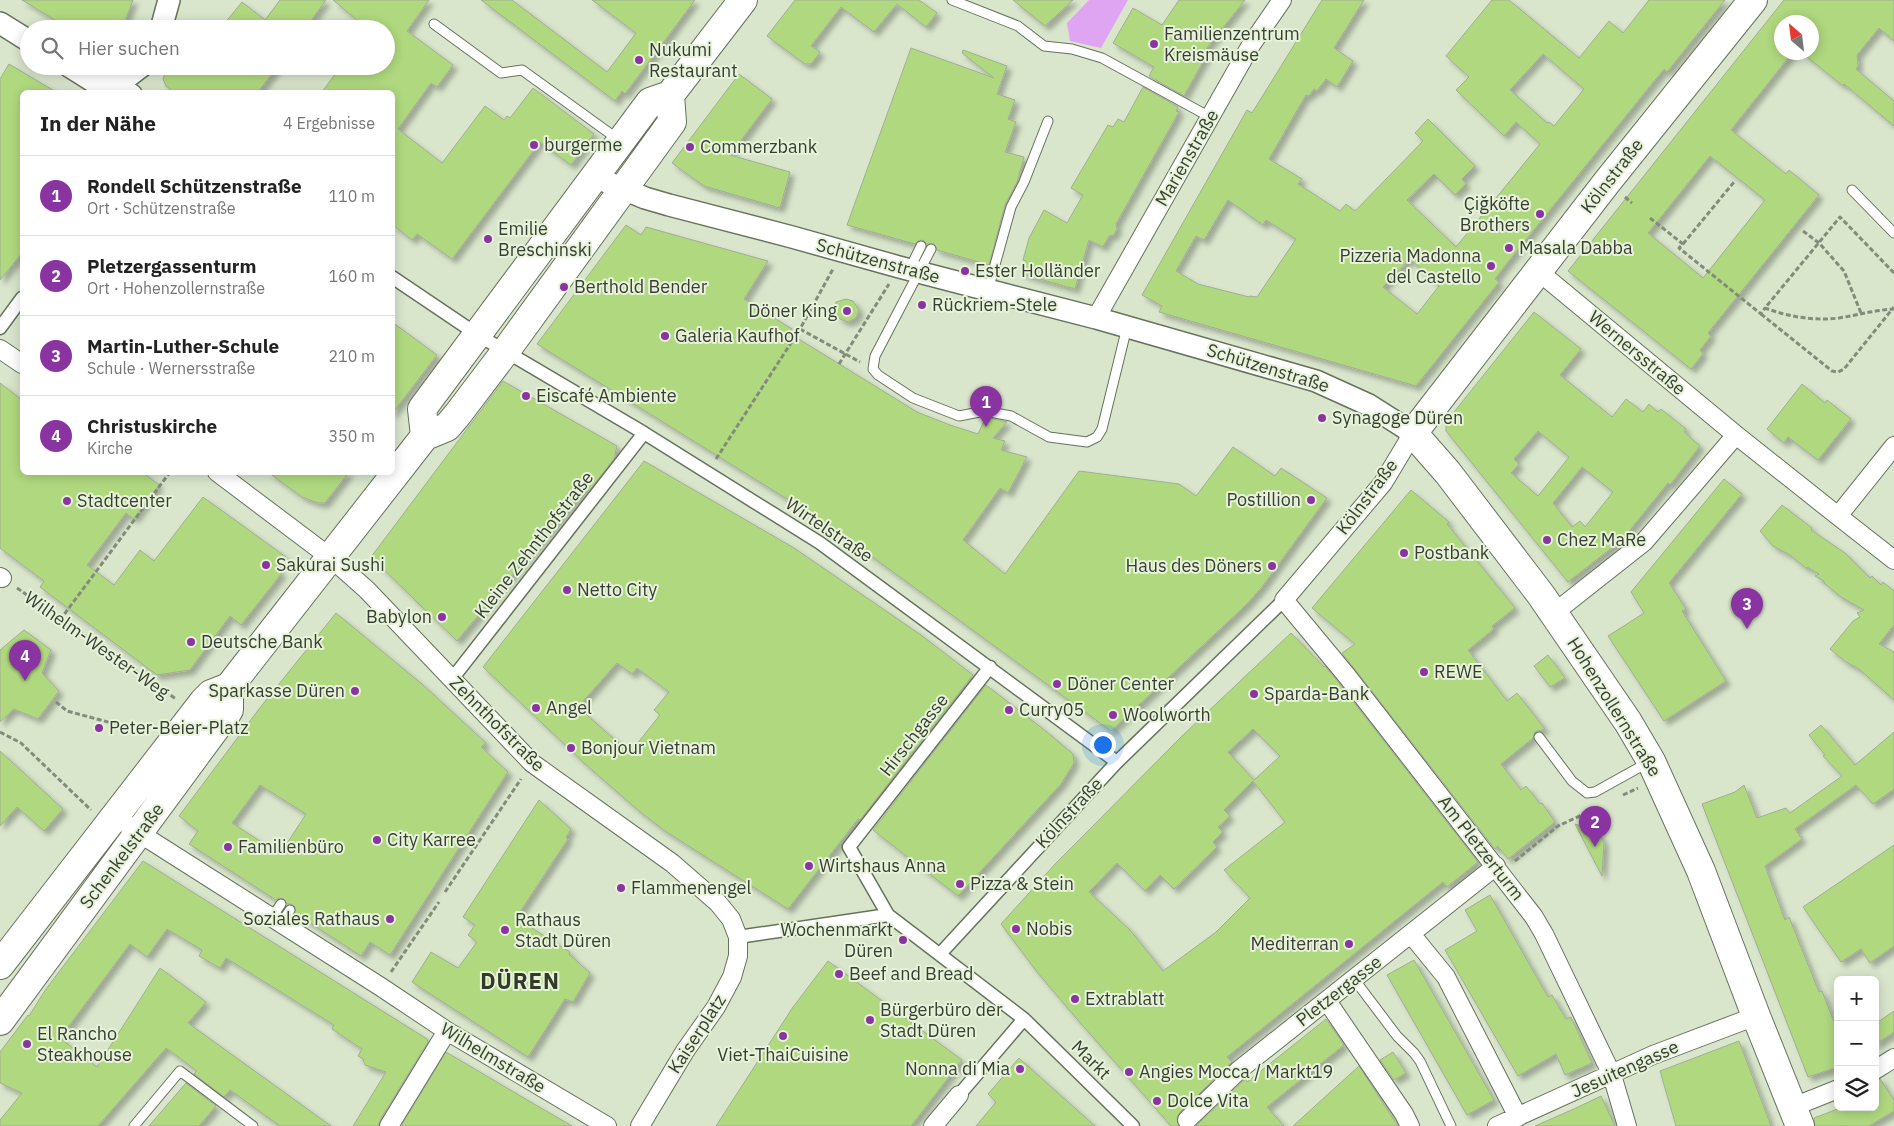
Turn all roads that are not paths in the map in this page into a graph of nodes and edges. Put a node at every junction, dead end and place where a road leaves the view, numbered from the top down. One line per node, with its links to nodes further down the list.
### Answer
1 (169, 0): 6 (street)
2 (743, 0): 13 (main road)
3 (952, 0): 14 (lane)
4 (1282, 0): 14 (street, Marienstraße)
5 (1753, 0): 24 (main road, Kölnstraße)
6 (164, 20)
7 (0, 23): 9 (street)
8 (434, 24): 16 (lane)
9 (20, 35)
10 (83, 75): 12 (street)
11 (136, 75): 12 (street)
12 (128, 87)
13 (670, 95): 16 (main road); 18 (main road, Schenkelstraße)
14 (1210, 117): 28 (street, Marienstraße)
15 (1048, 121): 26 (lane)
16 (621, 142): 17 (main road)
17 (595, 178): 18 (street, Schützenstraße); 31 (main road)
18 (624, 190): 23 (street, Schützenstraße); 33 (main road, Schenkelstraße)
19 (1852, 190): 20 (lane)
20 (1894, 233)
21 (921, 246): 23 (lane)
22 (931, 249): 23 (lane)
23 (909, 270): 26 (street, Schützenstraße); 29 (lane)
24 (1538, 271): 36 (main road, Kölnstraße); 37 (street, Wernersstraße)
25 (395, 279): 31 (street, Wirtelstraße)
26 (988, 290): 28 (street, Schützenstraße)
27 (20, 301): 30 (street)
28 (1096, 318): 29 (street, Schützenstraße)
29 (1127, 326): 36 (street, Schützenstraße)
30 (0, 328)
31 (478, 335): 33 (street, Wirtelstraße); 38 (main road)
32 (0, 349): 34 (street)
33 (505, 352): 35 (street, Wirtelstraße); 38 (main road, Schenkelstraße)
34 (20, 363)
35 (644, 433): 48 (street, Wirtelstraße); 49 (street, Kleine Zehnthofstraße)
36 (1412, 433): 46 (street, Kölnstraße); 47 (main road, Hohenzollernstraße)
37 (1736, 435): 43 (street, Wernersstraße); 47 (street)
38 (425, 436): 41 (main road, Schenkelstraße)
39 (1894, 446): 43 (street)
40 (221, 475): 44 (street, Zehnthofstraße)
41 (395, 475)
42 (395, 475): 44 (main road, Schenkelstraße)
43 (1838, 516): 45 (street, Wernersstraße)
44 (331, 558): 49 (street, Zehnthofstraße); 50 (main road, Schenkelstraße)
45 (1894, 560)
46 (1284, 600): 52 (street, Kölnstraße); 57 (street, Am Pletzerturm)
47 (1554, 613): 53 (main road, Hohenzollernstraße)
48 (990, 667): 52 (street, Wirtelstraße); 55 (street, Hirschgasse)
49 (452, 679): 60 (street, Zehnthofstraße)
50 (229, 687): 54 (main road, Schenkelstraße); 56 (main road, Schenkelstraße)
51 (1539, 738): 53 (lane)
52 (1117, 762): 61 (street, Kölnstraße)
53 (1655, 769): 65 (main road, Hohenzollernstraße)
54 (111, 821): 56 (street, Wilhelmstraße); 62 (main road, Schenkelstraße)
55 (867, 825): 58 (street, Markt)
56 (139, 833): 67 (main road, Schenkelstraße); 68 (street, Wilhelmstraße)
57 (1498, 869): 59 (street, Pletzergasse); 69 (street, Am Pletzerturm)
58 (888, 915): 60 (street); 61 (street, Markt)
59 (1410, 934): 63 (street, Pletzergasse); 73 (street)
60 (738, 937): 79 (street, Kaiserplatz)
61 (940, 954): 66 (street, Markt)
62 (1, 963)
63 (1354, 979): 64 (street, Pletzergasse); 83 (lane)
64 (1327, 1001): 74 (street, Pletzergasse); 82 (street)
65 (1756, 1016): 69 (street, Jesuitengasse); 72 (main road, Hohenzollernstraße)
66 (1024, 1019): 71 (street); 81 (street, Markt)
67 (0, 1021)
68 (447, 1031): 77 (street); 78 (street, Wilhelmstraße)
69 (1612, 1075): 73 (street, Jesuitengasse); 85 (street, Am Pletzerturm)
70 (1834, 1092): 72 (street)
71 (959, 1095): 80 (street)
72 (1797, 1116)
73 (1518, 1117): 84 (street, Jesuitengasse)
74 (1184, 1123)
75 (134, 1126): 76 (lane)
76 (253, 1126)
77 (390, 1126)
78 (607, 1126)
79 (640, 1126)
80 (933, 1126)
81 (1133, 1126)
82 (1410, 1126)
83 (1451, 1126)
84 (1496, 1126)
85 (1627, 1126)

